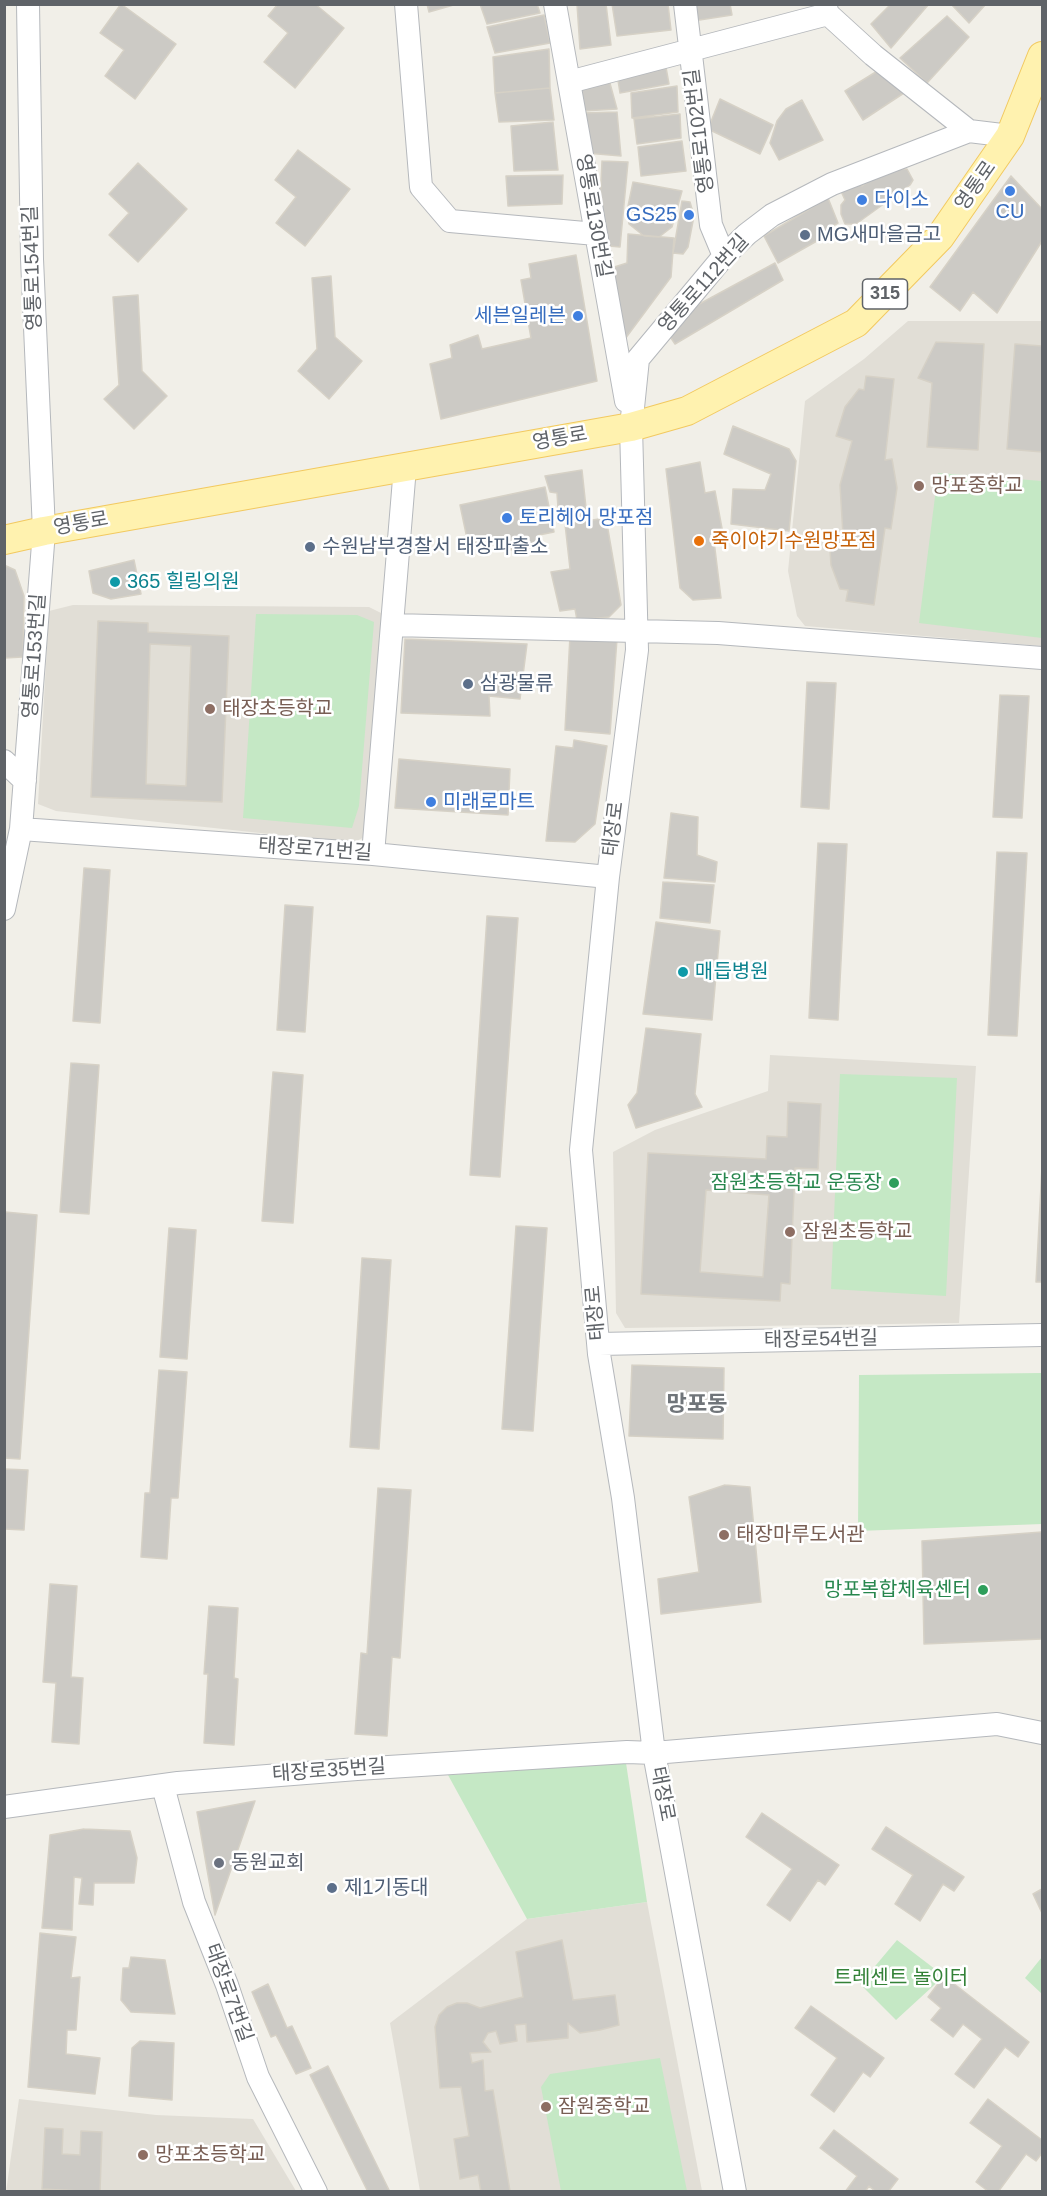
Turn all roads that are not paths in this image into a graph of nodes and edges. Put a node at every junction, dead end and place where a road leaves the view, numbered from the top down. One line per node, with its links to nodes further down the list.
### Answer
1 (28, 4): 15 (street, 영통로154번길)
2 (406, 4): 11 (street)
3 (555, 4): 8 (street, 영통로130번길)
4 (686, 4): 6 (street, 영통로102번길)
5 (827, 9): 6 (street); 9 (street, 영통로)
6 (690, 51): 8 (street); 12 (street, 영통로102번길)
7 (1042, 56): 10 (main road, 영통로 / 315)
8 (569, 82): 11 (street, 영통로130번길)
9 (969, 131): 10 (street, 영통로); 12 (street, 영통로112번길)
10 (1010, 136): 13 (main road, 영통로 / 315)
11 (596, 234): 13 (street, 영통로130번길)
12 (723, 256): 13 (street, 영통로112번길)
13 (631, 427): 14 (main road, 영통로 / 315); 18 (street, 태장로)
14 (405, 466): 15 (main road, 영통로 / 315); 17 (street)
15 (44, 531): 16 (main road, 영통로 / 315); 21 (street, 영통로153번길)
16 (4, 540)
17 (392, 625): 18 (street); 23 (street)
18 (636, 632): 19 (street); 24 (street, 태장로)
19 (1042, 658)
20 (4, 760): 21 (street)
21 (25, 782): 22 (street, 영통로153번길)
22 (21, 829): 23 (street, 태장로71번길); 25 (street, 영통로153번길)
23 (373, 854): 24 (street, 태장로71번길)
24 (608, 878): 27 (street, 태장로)
25 (4, 909)
26 (1042, 1335): 27 (street, 태장로54번길)
27 (599, 1344): 29 (street, 태장로)
28 (1042, 1733): 29 (street, 태장로35번길)
29 (654, 1753): 30 (street, 태장로35번길); 33 (street, 태장로)
30 (163, 1786): 31 (street, 태장로35번길); 32 (street, 태장로7번길)
31 (4, 1807)
32 (316, 2192)
33 (735, 2192)

